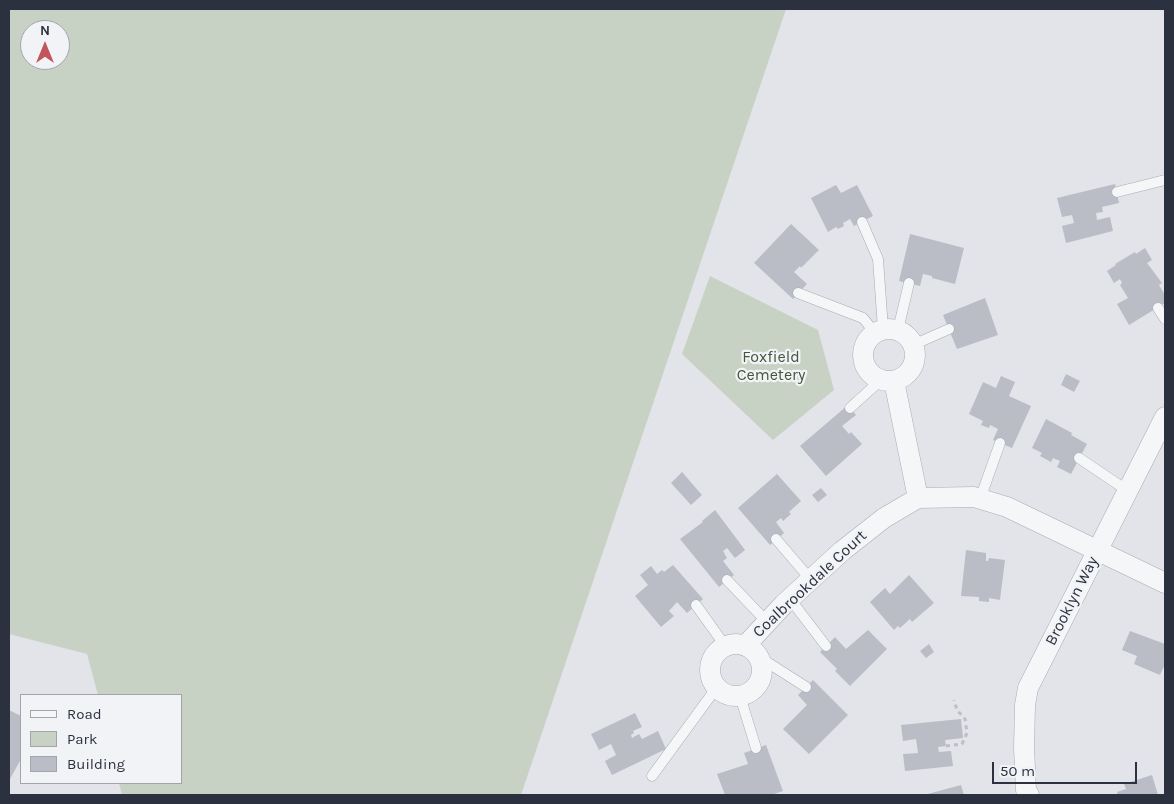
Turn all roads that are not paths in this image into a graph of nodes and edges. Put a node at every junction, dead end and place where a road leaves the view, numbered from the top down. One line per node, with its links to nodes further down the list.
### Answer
1 (1165, 180): 2 (lane)
2 (1117, 192)
3 (862, 222): 9 (lane)
4 (908, 283): 9 (lane)
5 (798, 293): 9 (lane)
6 (1158, 308): 7 (lane)
7 (1165, 319)
8 (949, 329): 10 (lane)
9 (885, 331): 10 (street); 11 (street)
10 (913, 345): 11 (street)
11 (888, 381): 12 (lane); 17 (street)
12 (850, 408)
13 (1165, 417): 16 (street, Brooklyn Way)
14 (1000, 443): 18 (lane)
15 (1079, 458): 16 (lane)
16 (1128, 491): 20 (street, Brooklyn Way)
17 (918, 498): 18 (street, Coalbrookdale Court); 22 (street, Coalbrookdale Court)
18 (980, 499): 20 (street, Coalbrookdale Court)
19 (776, 540): 22 (lane)
20 (1098, 550): 23 (street, Coalbrookdale Court); 34 (street, Brooklyn Way)
21 (727, 580): 26 (lane)
22 (811, 580): 24 (street, Coalbrookdale Court)
23 (1165, 582)
24 (790, 599): 26 (street, Coalbrookdale Court); 27 (lane)
25 (696, 605): 28 (lane)
26 (767, 622): 28 (street, Coalbrookdale Court)
27 (826, 646)
28 (743, 650): 29 (street); 30 (lane); 31 (street)
29 (717, 687): 31 (street); 33 (lane)
30 (806, 687)
31 (740, 696): 32 (lane)
32 (756, 748)
33 (652, 776)
34 (1029, 795)

